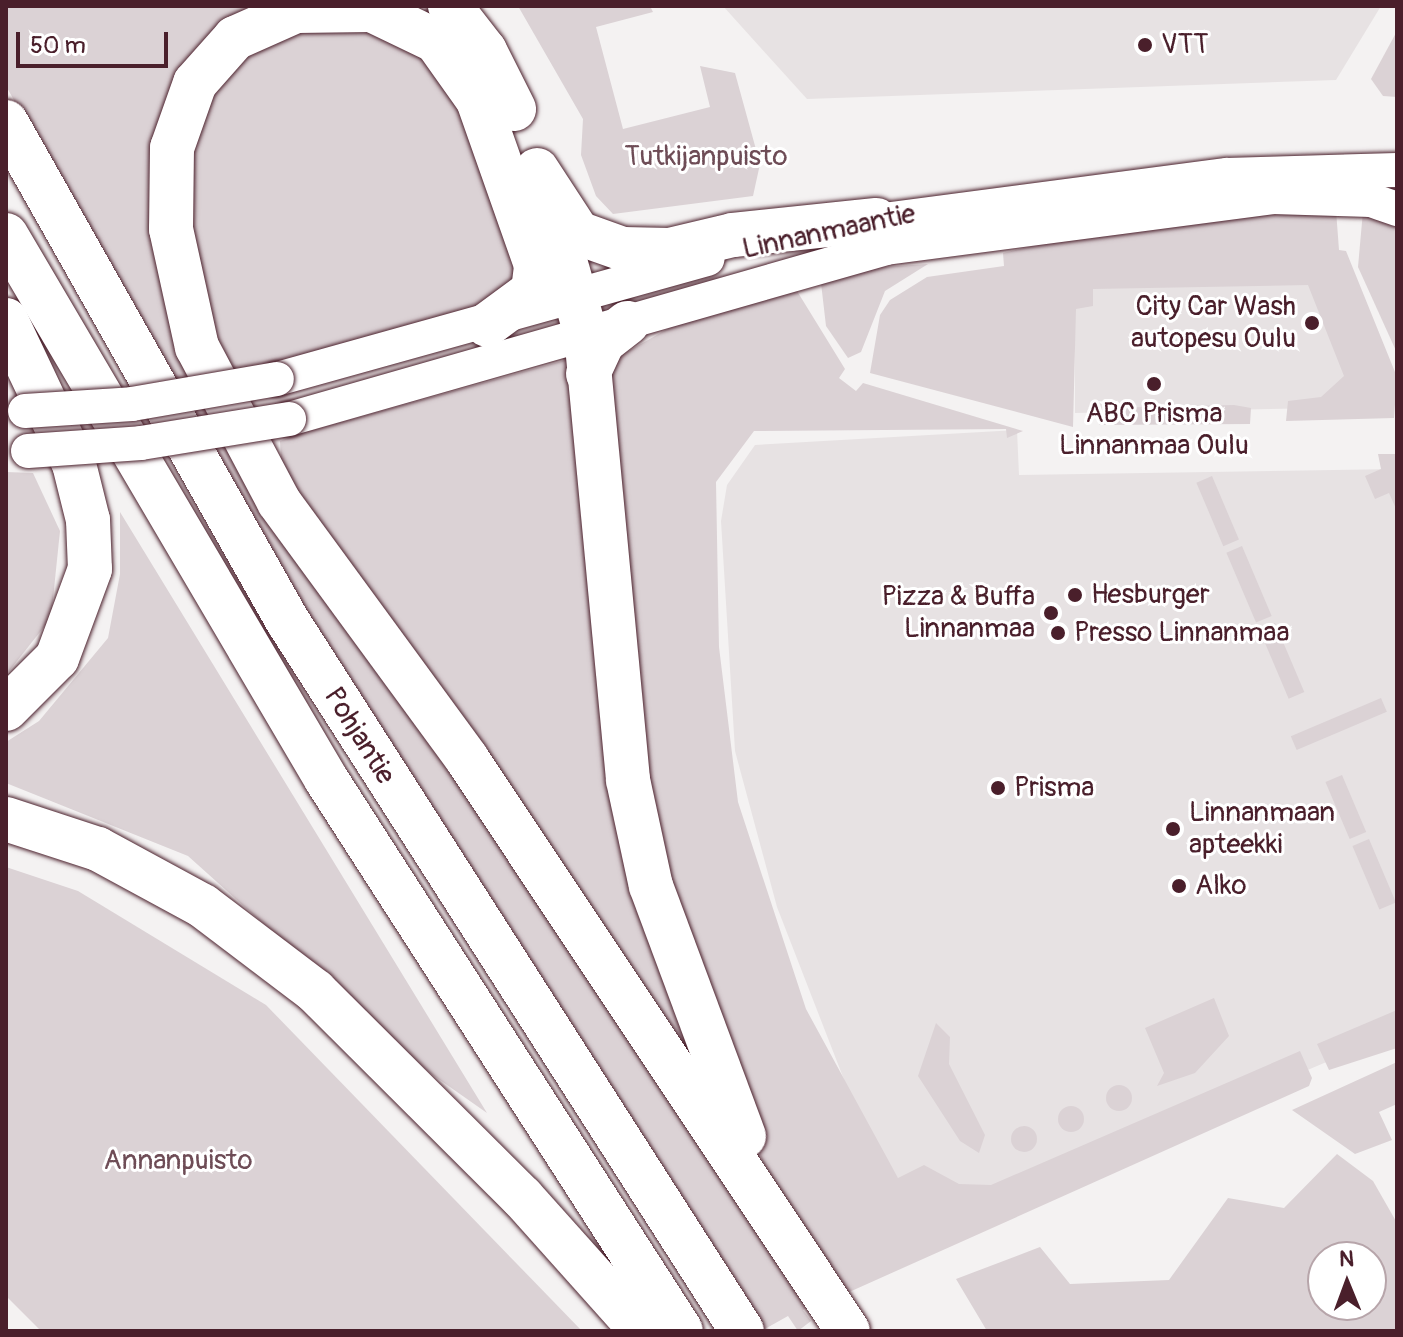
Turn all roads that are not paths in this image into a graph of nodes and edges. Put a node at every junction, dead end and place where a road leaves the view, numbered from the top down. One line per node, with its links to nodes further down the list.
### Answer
1 (450, 6): 3 (highway)
2 (6, 122): 19 (highway, Pohjantie)
3 (537, 170): 6 (highway); 11 (highway)
4 (1397, 170): 6 (main road, Linnanmaantie)
5 (1397, 209): 9 (main road, Linnanmaantie)
6 (876, 220): 11 (main road, Linnanmaantie)
7 (6, 235): 18 (highway, Pohjantie)
8 (6, 320): 14 (highway)
9 (627, 323): 11 (highway)
10 (487, 325): 11 (main road, Linnanmaantie); 12 (main road, Linnanmaantie, bridge); 16 (highway)
11 (583, 336): 13 (main road, Linnanmaantie, bridge); 16 (highway)
12 (16, 411)
13 (17, 451)
14 (6, 709)
15 (6, 819): 17 (highway)
16 (777, 1217): 20 (highway)
17 (642, 1331)
18 (681, 1331)
19 (742, 1331)
20 (848, 1331)

